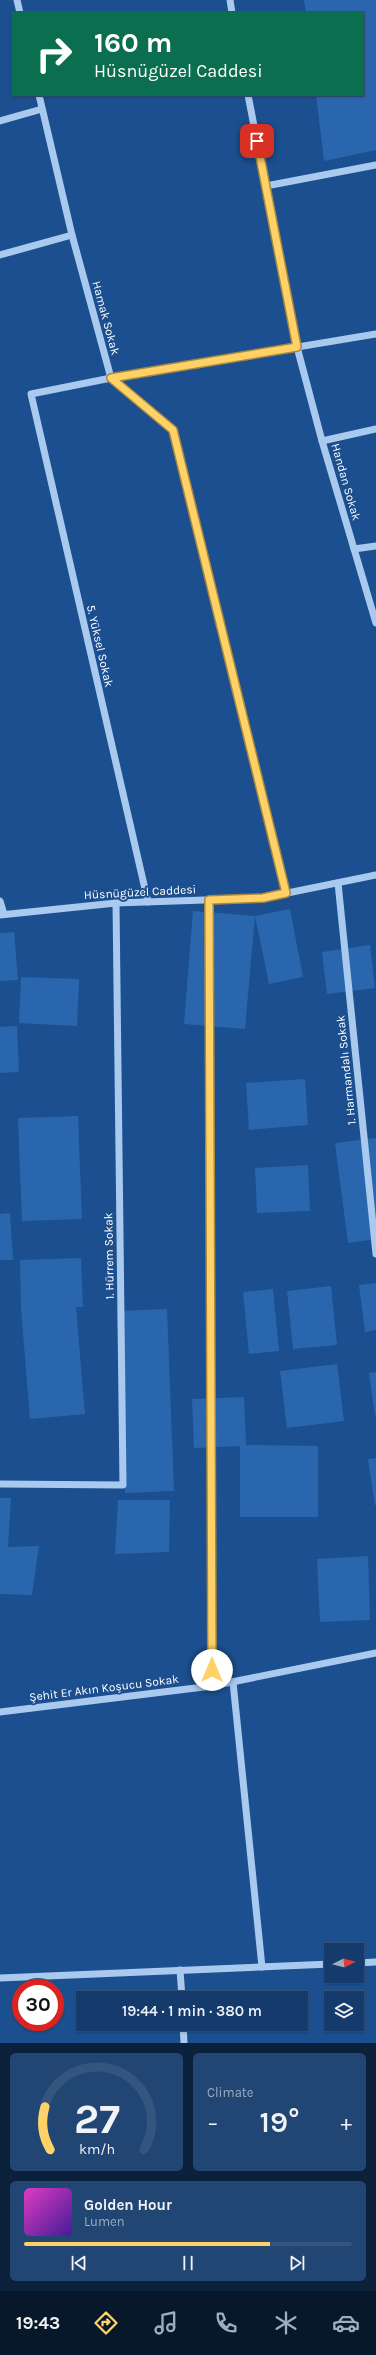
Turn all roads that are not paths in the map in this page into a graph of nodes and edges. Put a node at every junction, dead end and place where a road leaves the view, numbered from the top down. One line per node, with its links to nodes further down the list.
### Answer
1 (17, 0): 3 (street)
2 (230, 0): 4 (street)
3 (20, 12)
4 (232, 12)
5 (39, 96): 7 (street, Hamak Sokak)
6 (248, 96): 10 (street, Handan Sokak)
7 (42, 109): 8 (street); 11 (street, Hamak Sokak)
8 (0, 121)
9 (376, 165): 10 (street)
10 (266, 186): 14 (street, Handan Sokak)
11 (72, 235): 12 (street); 15 (street, Hamak Sokak)
12 (0, 255)
13 (376, 334): 14 (street)
14 (297, 347): 15 (street); 17 (street, Handan Sokak)
15 (111, 378): 23 (street); 26 (street, 5. Yüksel Sokak)
16 (376, 429): 17 (street)
17 (322, 441): 19 (street, Handan Sokak)
18 (376, 546): 19 (street)
19 (354, 549): 20 (street, Handan Sokak)
20 (376, 624)
21 (376, 875): 22 (street, Hüsnügüzel Caddesi)
22 (338, 883): 23 (street, Hüsnügüzel Caddesi); 29 (street, 1. Harmandalı Sokak)
23 (286, 893): 24 (street, Hüsnügüzel Caddesi)
24 (209, 900): 26 (street, Hüsnügüzel Caddesi); 33 (street)
25 (0, 901): 28 (street)
26 (148, 902): 27 (street, Hüsnügüzel Caddesi)
27 (116, 903): 28 (street, Hüsnügüzel Caddesi); 30 (street, 1. Hürrem Sokak)
28 (2, 915)
29 (376, 1254)
30 (0, 1484)
31 (376, 1653): 32 (street, Şehit Er Akın Koşucu Sokak)
32 (233, 1682): 33 (street, Şehit Er Akın Koşucu Sokak); 38 (street)
33 (212, 1686): 34 (street, Şehit Er Akın Koşucu Sokak)
34 (0, 1712)
35 (376, 1962): 36 (street)
36 (364, 1963)
37 (324, 1964): 38 (street)
38 (262, 1967): 39 (street)
39 (180, 1970): 40 (street); 41 (street)
40 (0, 1978)
41 (182, 1991)
42 (183, 2031): 43 (street)
43 (184, 2043)

